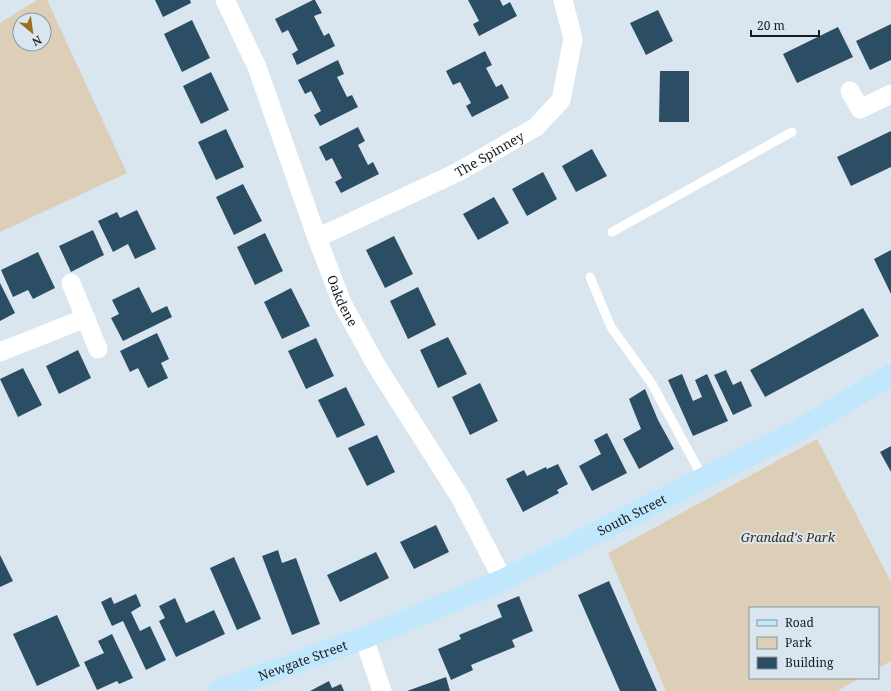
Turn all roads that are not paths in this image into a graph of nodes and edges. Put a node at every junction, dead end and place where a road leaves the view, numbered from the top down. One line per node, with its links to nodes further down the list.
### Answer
1 (225, 0): 7 (street, Oakdene)
2 (563, 0): 7 (street, The Spinney)
3 (850, 91): 4 (street)
4 (891, 94)
5 (792, 132): 6 (lane)
6 (612, 232)
7 (317, 238): 15 (street, Oakdene)
8 (590, 277): 14 (lane)
9 (71, 283): 10 (street)
10 (86, 318): 11 (street); 12 (street)
11 (98, 349)
12 (0, 352)
13 (891, 375): 14 (main road, South Street)
14 (703, 478): 15 (main road, South Street)
15 (503, 580): 16 (main road, South Street)
16 (364, 638): 17 (main road, Newgate Street); 18 (street)
17 (218, 691)
18 (382, 691)

